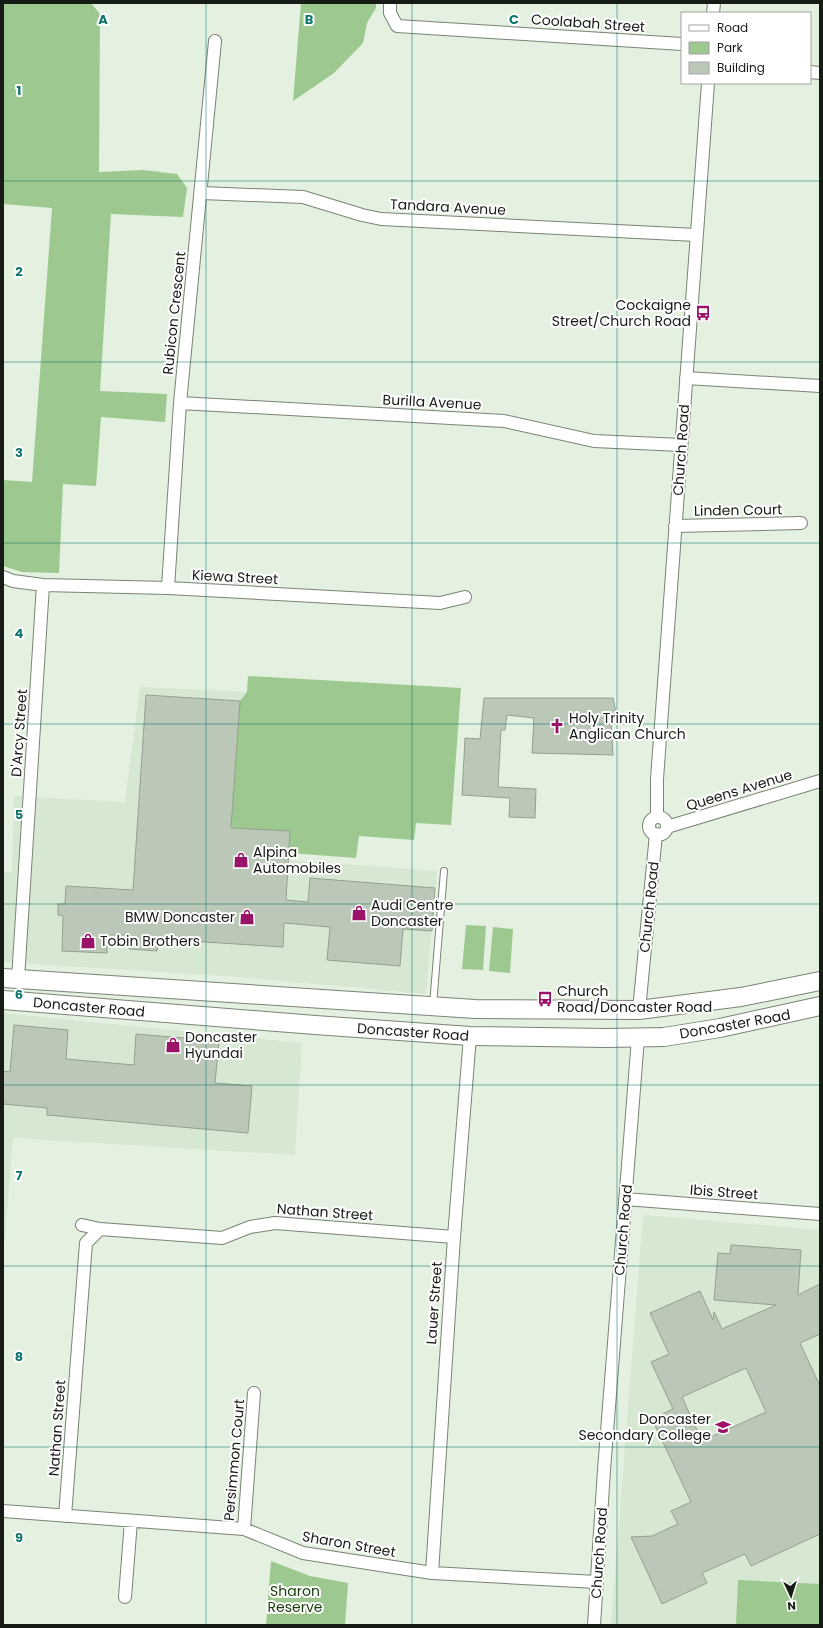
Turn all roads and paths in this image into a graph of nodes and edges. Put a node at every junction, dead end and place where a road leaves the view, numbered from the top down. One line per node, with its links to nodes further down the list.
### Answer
1 (390, 3): 3 (street, Coolabah Street)
2 (215, 41): 5 (street, Rubicon Crescent)
3 (681, 44)
4 (708, 84): 6 (street, Church Road)
5 (202, 193): 6 (street, Tandara Avenue); 9 (street, Rubicon Crescent)
6 (696, 234): 7 (street, Church Road)
7 (686, 378): 8 (street); 10 (street, Church Road)
8 (820, 386)
9 (180, 403): 10 (street, Burilla Avenue); 15 (street, Rubicon Crescent)
10 (681, 445): 12 (street, Church Road)
11 (801, 524): 12 (street, Linden Court)
12 (675, 526): 18 (street, Church Road)
13 (3, 577): 14 (street, Kiewa Street)
14 (44, 585): 15 (street, Kiewa Street); 22 (street, D'Arcy Street)
15 (168, 588): 16 (street, Kiewa Street)
16 (465, 597)
17 (820, 781): 19 (street, Queens Avenue)
18 (657, 816): 19 (street); 20 (street)
19 (667, 828): 20 (street)
20 (656, 834): 28 (street, Church Road)
21 (444, 871): 26 (lane)
22 (10, 979): 24 (main road, Doncaster Road)
23 (820, 981): 28 (main road, Doncaster Road)
24 (317, 999): 26 (main road, Doncaster Road); 29 (main road)
25 (3, 1000): 29 (main road, Doncaster Road)
26 (433, 1006): 28 (main road, Doncaster Road)
27 (820, 1006): 31 (main road, Doncaster Road)
28 (639, 1010): 31 (main road, Church Road)
29 (315, 1025): 30 (main road, Doncaster Road)
30 (470, 1036): 31 (main road, Doncaster Road); 36 (street, Lauer Street)
31 (638, 1038): 32 (street, Church Road)
32 (625, 1199): 33 (street, Ibis Street); 43 (street, Church Road)
33 (820, 1214)
34 (82, 1225): 35 (street, Nathan Street)
35 (100, 1229): 36 (street, Nathan Street); 39 (street, Nathan Street)
36 (454, 1237): 42 (street, Lauer Street)
37 (254, 1393): 41 (street, Persimmon Court)
38 (3, 1511): 39 (street, Sharon Street)
39 (65, 1516): 40 (street, Sharon Street)
40 (131, 1521): 41 (street, Sharon Street); 44 (street)
41 (244, 1530): 42 (street, Sharon Street)
42 (432, 1573): 43 (street, Sharon Street)
43 (597, 1582): 45 (street, Church Road)
44 (125, 1597)
45 (594, 1625)

